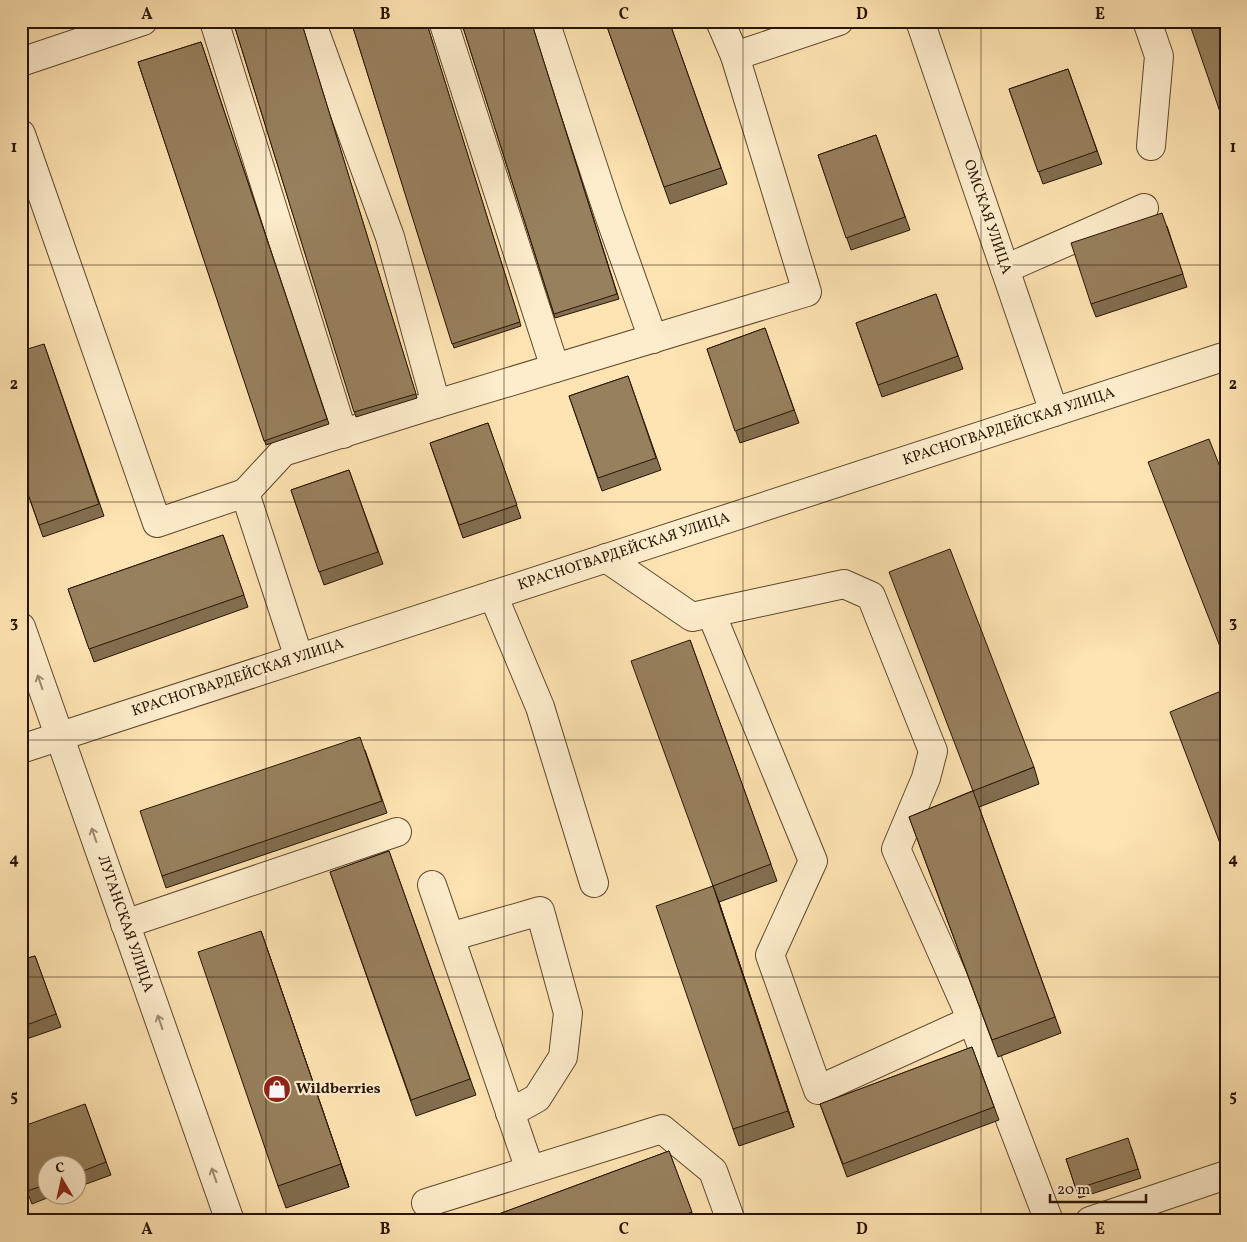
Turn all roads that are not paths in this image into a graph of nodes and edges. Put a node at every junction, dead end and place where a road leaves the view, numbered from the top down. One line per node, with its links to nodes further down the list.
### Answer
1 (143, 21): 11 (street)
2 (214, 21): 21 (street)
3 (311, 21): 19 (street)
4 (443, 21): 18 (street)
5 (545, 21): 16 (street)
6 (720, 21): 10 (street)
7 (839, 21): 10 (street)
8 (920, 21): 15 (street, ОМСКАЯ УЛИЦА)
9 (1147, 21): 13 (street)
10 (735, 56): 16 (street)
11 (21, 62)
12 (21, 134): 22 (street)
13 (1152, 146)
14 (1144, 208): 15 (street)
15 (1005, 270): 20 (street, ОМСКАЯ УЛИЦА)
16 (653, 339): 18 (street)
17 (1225, 358): 20 (street, КРАСНОГВАРДЕЙСКАЯ УЛИЦА)
18 (555, 368): 19 (street)
19 (436, 404): 21 (street)
20 (1054, 412): 23 (street, КРАСНОГВАРДЕЙСКАЯ УЛИЦА)
21 (343, 434): 22 (street)
22 (245, 493): 27 (street)
23 (606, 558): 24 (street, КРАСНОГВАРДЕЙСКАЯ УЛИЦА); 25 (street)
24 (492, 595): 27 (street, КРАСНОГВАРДЕЙСКАЯ УЛИЦА); 31 (street)
25 (711, 613): 35 (street); 35 (street)
26 (21, 627): 28 (street, ЛУГАНСКАЯ УЛИЦА, one-way to 26)
27 (300, 658): 28 (street, КРАСНОГВАРДЕЙСКАЯ УЛИЦА)
28 (59, 736): 29 (street, КРАСНОГВАРДЕЙСКАЯ УЛИЦА); 33 (street, ЛУГАНСКАЯ УЛИЦА, one-way to 28)
29 (21, 748)
30 (397, 832): 33 (street)
31 (594, 883)
32 (432, 885): 34 (street)
33 (125, 924): 40 (street, ЛУГАНСКАЯ УЛИЦА, one-way to 33)
34 (450, 937): 36 (street); 36 (street)
35 (972, 1020): 42 (street)
36 (510, 1113): 37 (street)
37 (530, 1170): 39 (street); 41 (street)
38 (1226, 1175): 43 (street)
39 (426, 1203)
40 (230, 1221)
41 (731, 1221)
42 (1049, 1221)
43 (1090, 1221)

